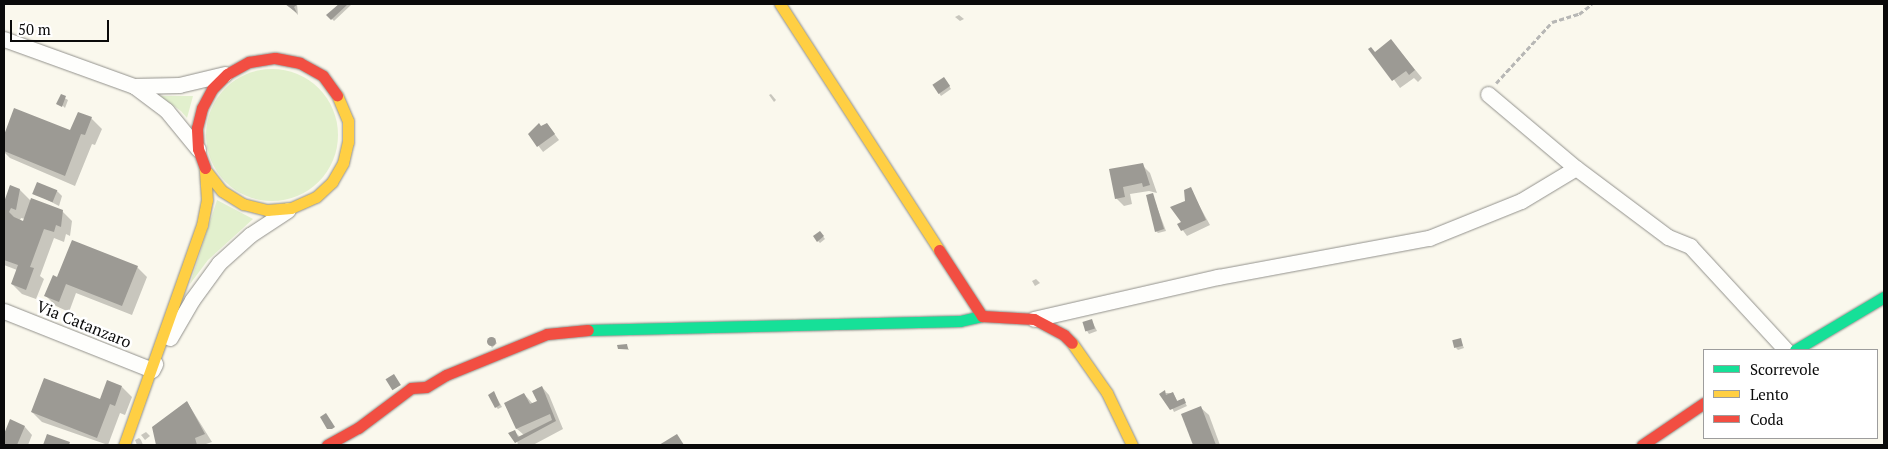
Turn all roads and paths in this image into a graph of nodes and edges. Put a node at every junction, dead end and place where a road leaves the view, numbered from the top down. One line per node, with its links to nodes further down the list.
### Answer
1 (780, 4): 13 (street)
2 (1592, 4): 6 (path)
3 (4, 39): 5 (street)
4 (226, 74): 5 (street); 7 (street); 10 (street)
5 (134, 86): 7 (street)
6 (1488, 94): 8 (street)
7 (198, 149): 9 (street)
8 (1576, 168): 14 (street); 15 (street)
9 (207, 172): 10 (street); 17 (street)
10 (291, 208): 17 (street)
11 (1884, 297): 16 (street)
12 (4, 311): 17 (street, Via Catanzaro)
13 (982, 316): 14 (street); 20 (street)
14 (1034, 319): 21 (street)
15 (1785, 349)
16 (1796, 349)
17 (152, 370): 19 (street)
18 (1703, 404): 22 (street)
19 (124, 445)
20 (327, 445)
21 (1132, 445)
22 (1642, 445)

